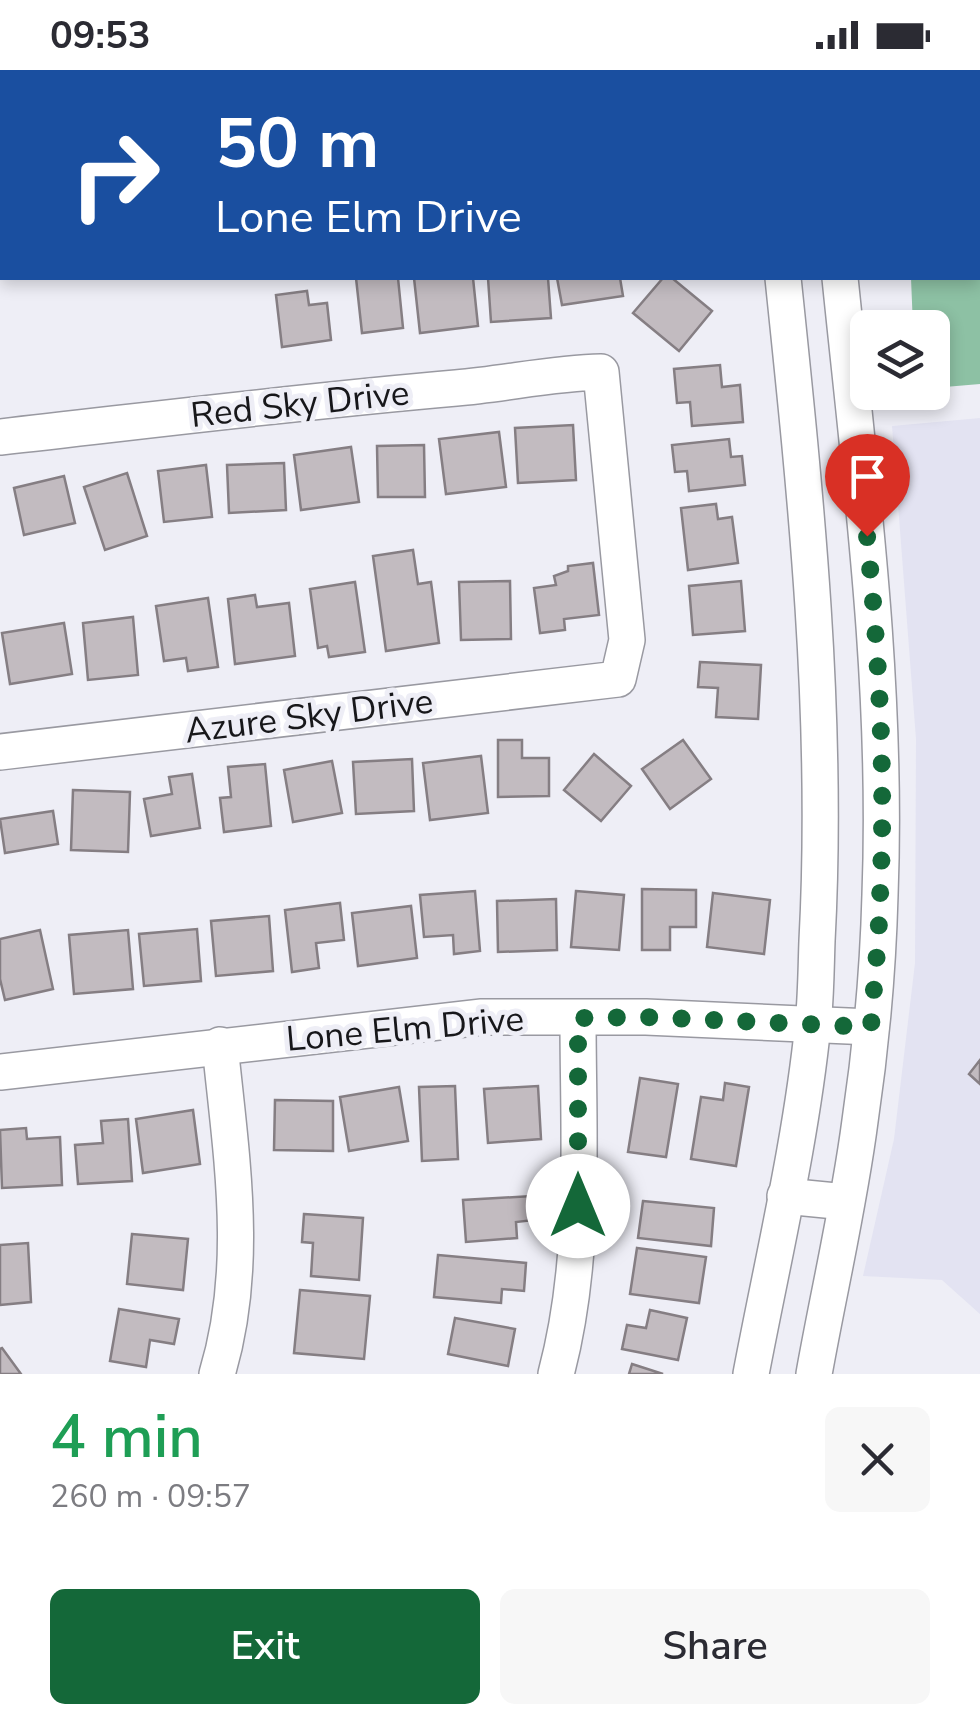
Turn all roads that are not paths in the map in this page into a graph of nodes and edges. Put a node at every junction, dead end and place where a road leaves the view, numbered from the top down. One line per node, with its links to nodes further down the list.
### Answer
1 (783, 280): 5 (street)
2 (840, 280): 4 (street)
3 (0, 436): 6 (street, Red Sky Drive)
4 (860, 471): 5 (street); 10 (street)
5 (804, 474): 9 (street)
6 (618, 678): 7 (street, Azure Sky Drive)
7 (0, 752)
8 (578, 1018): 9 (street, Lone Elm Drive); 11 (street, Lone Elm Drive); 16 (street)
9 (813, 1024): 10 (street, Lone Elm Drive); 13 (street)
10 (871, 1027): 14 (street)
11 (220, 1046): 12 (street, Lone Elm Drive); 15 (street)
12 (0, 1072)
13 (785, 1196): 14 (street); 17 (street)
14 (846, 1202): 18 (street)
15 (216, 1374)
16 (556, 1374)
17 (751, 1374)
18 (814, 1374)

